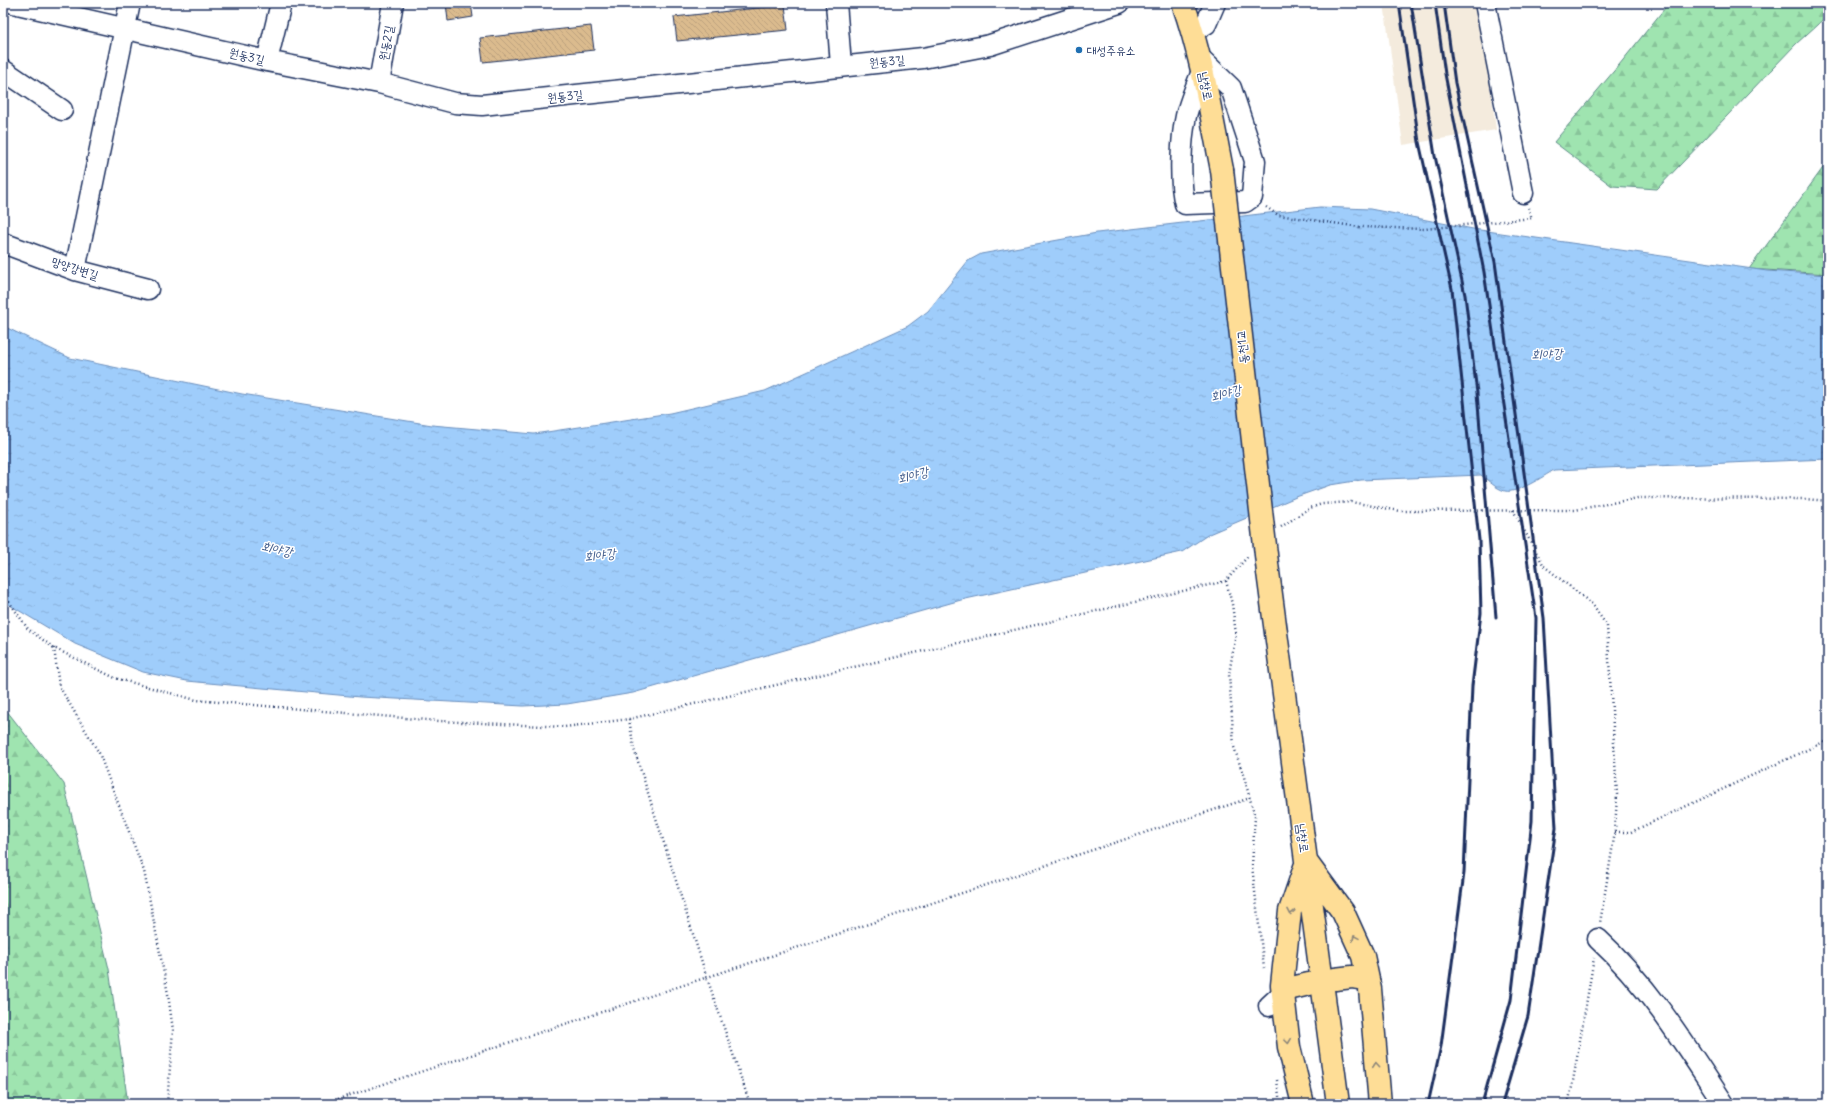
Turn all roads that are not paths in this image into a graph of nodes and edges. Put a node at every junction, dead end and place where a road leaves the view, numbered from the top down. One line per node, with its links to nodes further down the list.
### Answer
1 (13, 3): 10 (street, 원동3길)
2 (130, 3): 10 (street)
3 (280, 3): 12 (street)
4 (393, 3): 16 (street, 원동2길)
5 (836, 3): 14 (street)
6 (1119, 3): 14 (street, 원동3길)
7 (1183, 3): 11 (main road, 남창로)
8 (1215, 3): 11 (street)
9 (1489, 8): 19 (street)
10 (125, 28): 12 (street, 원동3길); 21 (street)
11 (1193, 32): 13 (main road, 남창로)
12 (267, 61): 16 (street, 원동3길)
13 (1201, 64): 13 (street); 18 (main road, 남창로)
14 (841, 65): 16 (street, 원동3길)
15 (3, 70): 17 (street)
16 (378, 83)
17 (62, 110)
18 (1222, 170): 23 (main road, 동천1교, bridge)
19 (1523, 193)
20 (3, 243): 21 (street, 망양강변길)
21 (76, 270): 22 (street, 망양강변길)
22 (148, 290)
23 (1268, 572): 24 (main road, 남창로)
24 (1306, 862): 27 (main road, one-way to 24); 29 (main road, one-way to 29); 31 (main road, 남창로)
25 (1598, 939): 33 (street)
26 (1335, 979): 27 (main road)
27 (1368, 979): 32 (main road, one-way to 27)
28 (1309, 984): 29 (main road)
29 (1276, 1000): 30 (main road, one-way to 30)
30 (1303, 1104)
31 (1338, 1104)
32 (1380, 1104)
33 (1724, 1104)

